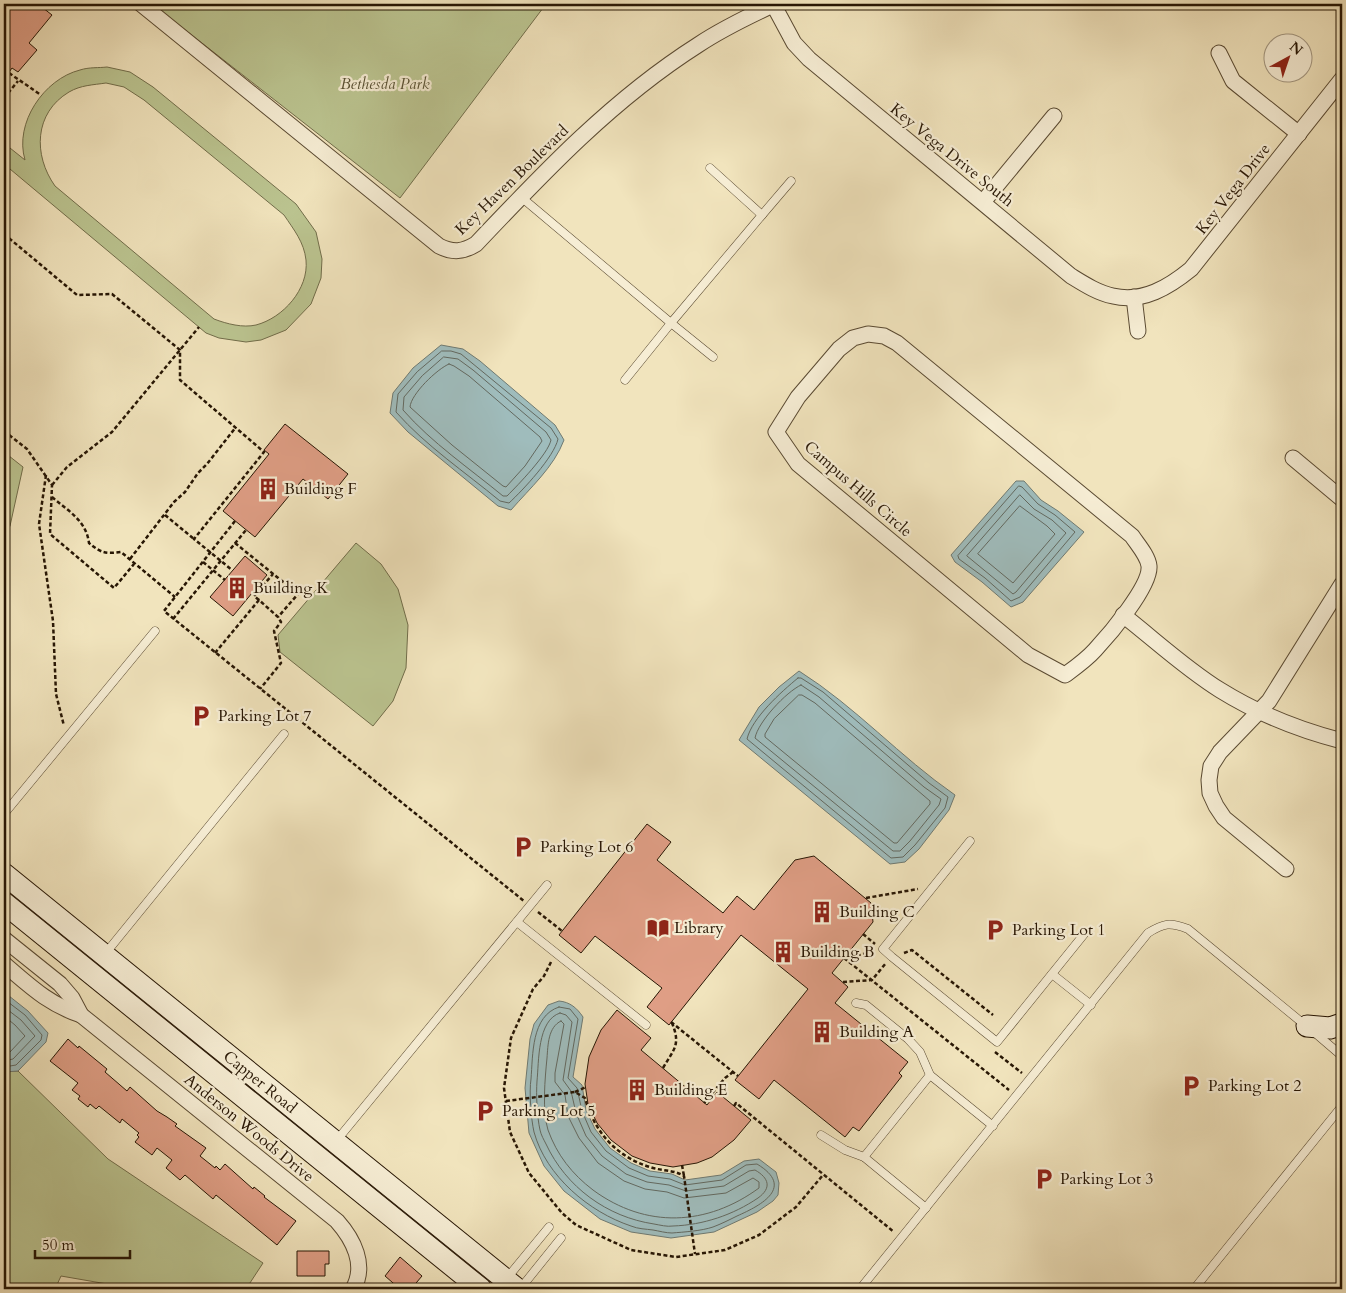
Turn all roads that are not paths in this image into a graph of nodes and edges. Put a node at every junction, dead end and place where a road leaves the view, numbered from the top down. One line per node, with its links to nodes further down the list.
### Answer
1 (140, 4): 9 (street, Key Haven Boulevard)
2 (774, 4): 9 (street, Key Haven Boulevard); 10 (street, Key Vega Drive South)
3 (1218, 53): 6 (street)
4 (1342, 79): 6 (street, Key Vega Drive)
5 (1054, 116): 10 (street)
6 (1299, 134): 12 (street, Key Vega Drive)
7 (710, 168): 11 (lane)
8 (791, 181): 11 (lane)
9 (521, 197): 13 (lane)
10 (982, 202): 12 (street, Key Vega Drive South)
11 (762, 215): 13 (lane)
12 (1134, 297): 14 (street)
13 (672, 323): 15 (lane); 16 (lane)
14 (1138, 331)
15 (713, 357)
16 (625, 380)
17 (1293, 458): 18 (street)
18 (1342, 499)
19 (1342, 584): 22 (street)
20 (1124, 615): 20 (street, Campus Hills Circle); 22 (street)
21 (155, 630): 25 (lane)
22 (1258, 712): 24 (street); 27 (street)
23 (284, 734): 34 (lane)
24 (1342, 741)
25 (4, 814)
26 (970, 841): 36 (lane)
27 (1286, 869)
28 (4, 874): 34 (street, Capper Road)
29 (547, 885): 31 (lane)
30 (4, 903): 48 (street, Capper Road)
31 (517, 922): 41 (lane); 48 (lane)
32 (1085, 933): 36 (lane)
33 (4, 938): 39 (street, Anderson Woods Drive)
34 (104, 956): 48 (street, Capper Road)
35 (4, 964): 39 (street, Anderson Woods Drive)
36 (1052, 974): 38 (lane)
37 (856, 1003): 44 (lane)
38 (1091, 1004): 42 (lane); 46 (lane)
39 (81, 1015): 54 (street, Anderson Woods Drive)
40 (1342, 1024): 42 (street)
41 (646, 1025)
42 (1307, 1026): 43 (lane)
43 (1342, 1056)
44 (930, 1075): 46 (lane); 49 (lane)
45 (1342, 1106): 57 (lane)
46 (993, 1126): 50 (lane)
47 (821, 1136): 49 (lane)
48 (328, 1151): 53 (street, Capper Road); 55 (street, Capper Road)
49 (864, 1157): 50 (lane)
50 (926, 1208): 56 (lane)
51 (549, 1227): 53 (lane)
52 (561, 1238): 53 (lane)
53 (510, 1287)
54 (353, 1289)
55 (480, 1289)
56 (860, 1289)
57 (1194, 1289)

